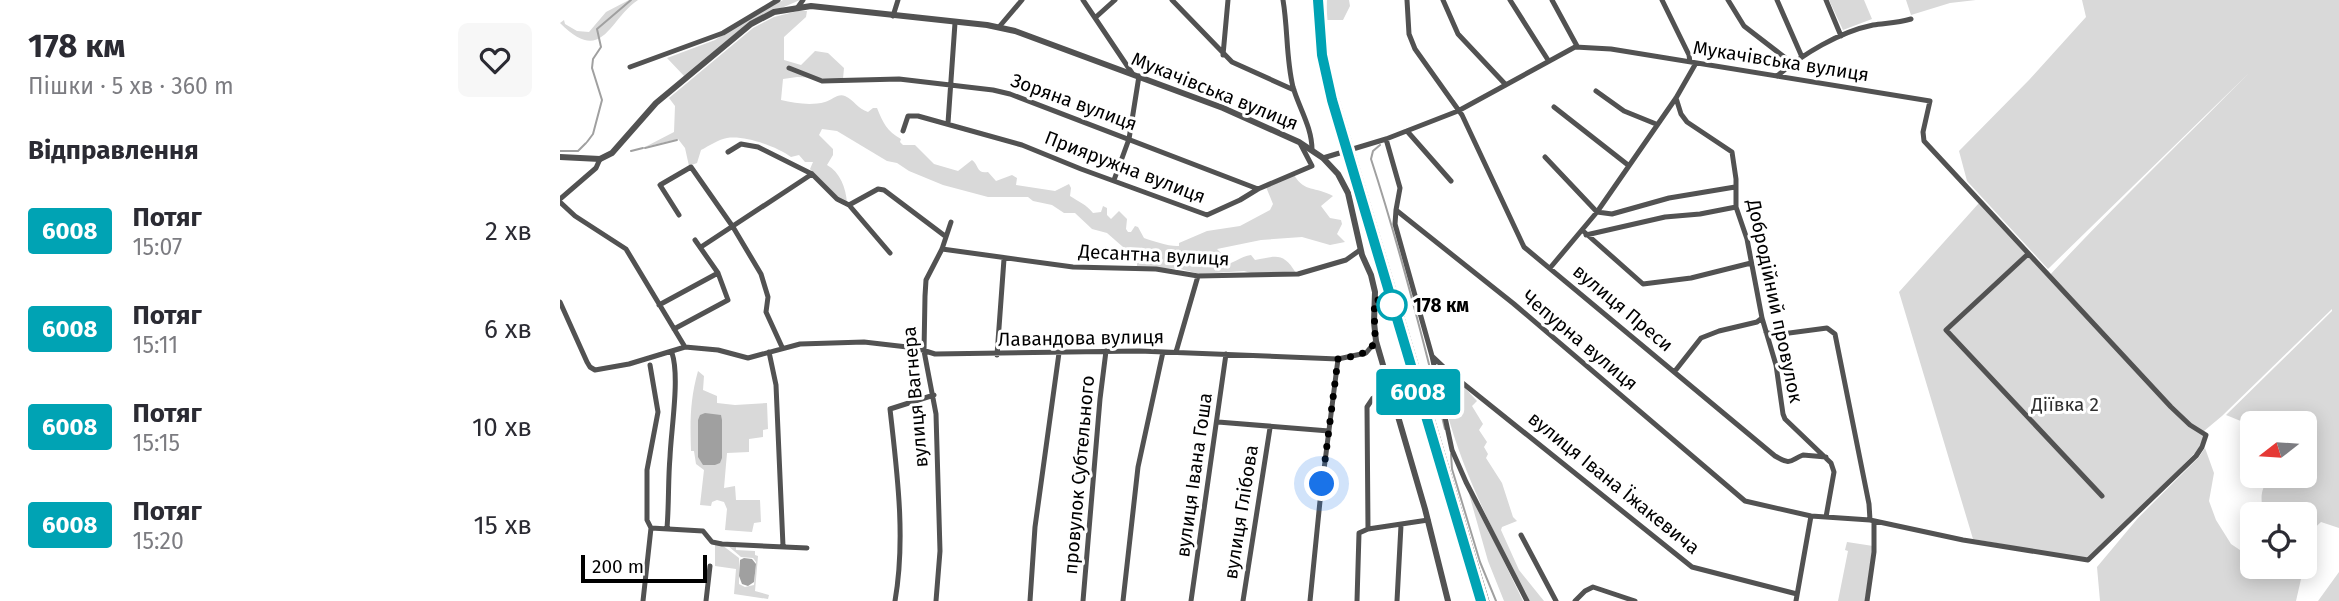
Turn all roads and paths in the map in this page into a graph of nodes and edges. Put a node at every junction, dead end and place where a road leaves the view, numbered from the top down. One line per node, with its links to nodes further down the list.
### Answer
1 (778, 0): 33 (street)
2 (803, 0): 18 (street)
3 (898, 0): 19 (street)
4 (1022, 0): 23 (street)
5 (1083, 0): 20 (street)
6 (1115, 0): 20 (street)
7 (1172, 0): 26 (street)
8 (1228, 0): 26 (street)
9 (1283, 0): 39 (street)
10 (1407, 0): 43 (street, вулиця Преси)
11 (1443, 0): 38 (street)
12 (1510, 0): 29 (street)
13 (1552, 0): 25 (street)
14 (1662, 0): 30 (street)
15 (1728, 0): 31 (street)
16 (1777, 0): 27 (street)
17 (1826, 0): 24 (street)
18 (798, 6): 19 (street, Мукачівська вулиця); 56 (street, Мукачівська вулиця)
19 (893, 16): 22 (street, Мукачівська вулиця)
20 (1096, 17): 28 (street)
21 (1911, 19): 24 (street)
22 (955, 23): 23 (street, Мукачівська вулиця); 37 (street)
23 (999, 27): 32 (street, Мукачівська вулиця)
24 (1842, 36): 27 (street)
25 (1577, 46): 29 (street); 30 (street, Мукачівська вулиця)
26 (1223, 55): 39 (street)
27 (1802, 57): 31 (street)
28 (1122, 58): 32 (street); 35 (street)
29 (1548, 60): 38 (street)
30 (1693, 63): 36 (street, Мукачівська вулиця); 41 (street)
31 (1792, 63): 36 (street)
32 (1113, 66): 35 (street, Мукачівська вулиця)
33 (630, 67)
34 (789, 68): 37 (street, Зоряна вулиця)
35 (1136, 74): 48 (street); 50 (street, Мукачівська вулиця)
36 (1777, 76): 78 (street, Мукачівська вулиця)
37 (952, 85): 44 (street); 48 (street, Зоряна вулиця)
38 (1506, 85): 43 (street)
39 (1294, 90): 51 (street)
40 (1596, 91): 45 (street)
41 (1676, 97): 45 (street); 61 (street, Добродійний провулок)
42 (1554, 107): 57 (street)
43 (1458, 111): 47 (street); 81 (street, вулиця Преси)
44 (948, 123): 46 (street, Прияружна вулиця); 59 (street, Прияружна вулиця)
45 (1656, 124): 57 (street)
46 (903, 131)
47 (1407, 131): 49 (street); 60 (street)
48 (1129, 139): 59 (street); 62 (street, Зоряна вулиця)
49 (1386, 139): 55 (street); 66 (street)
50 (1299, 142): 51 (street, Мукачівська вулиця); 62 (street, Прияружна вулиця)
51 (1312, 150): 55 (street, Мукачівська вулиця)
52 (728, 152): 58 (street)
53 (560, 157): 56 (street)
54 (1545, 157): 67 (street)
55 (1323, 158): 76 (street, Мукачівська вулиця)
56 (600, 159): 63 (street, Мукачівська вулиця)
57 (1628, 165): 67 (street)
58 (812, 174): 64 (street); 70 (street)
59 (1114, 180): 62 (street, Прияружна вулиця)
60 (1451, 181)
61 (1735, 187): 65 (street, Добродійний провулок); 67 (street)
62 (1258, 189)
63 (560, 201): 85 (street)
64 (849, 205): 72 (street); 77 (street)
65 (1736, 207): 71 (street); 80 (street, Добродійний провулок)
66 (1396, 210): 101 (street); 112 (street, Чепурна вулиця)
67 (1597, 212): 71 (street)
68 (678, 215): 70 (street)
69 (951, 222): 72 (street, вулиця Вагнера)
70 (733, 227): 74 (street); 91 (street)
71 (1584, 232): 80 (street); 81 (street)
72 (945, 236): 75 (street, вулиця Вагнера)
73 (695, 240): 74 (street)
74 (701, 247): 82 (street)
75 (942, 249): 79 (street, Десантна вулиця); 92 (street, вулиця Вагнера)
76 (1360, 250): 83 (street, Десантна вулиця); 89 (street, Мукачівська вулиця)
77 (890, 253)
78 (2028, 254): 111 (street); 115 (street, Чепурна вулиця)
79 (1004, 259): 83 (street, Десантна вулиця); 100 (street)
80 (1751, 263): 86 (street, Добродійний провулок)
81 (1550, 268): 104 (street, вулиця Преси)
82 (718, 273): 85 (street); 87 (street)
83 (1198, 276): 96 (street)
84 (560, 302): 97 (street)
85 (659, 304): 87 (street)
86 (1762, 318): 88 (street, Добродійний провулок); 104 (street)
87 (674, 329): 90 (street)
88 (1766, 332): 110 (street, Добродійний провулок); 115 (street)
89 (1376, 341): 102 (street, Лавандова вулиця); 105 (street, Мукачівська вулиця)
90 (685, 347): 94 (street, Лавандова вулиця); 97 (street)
91 (782, 347): 92 (street, Лавандова вулиця); 94 (street, Лавандова вулиця)
92 (924, 351): 100 (street, Лавандова вулиця); 106 (street, вулиця Вагнера)
93 (1106, 351): 95 (street, Лавандова вулиця); 98 (street, Лавандова вулиця); 130 (street, провулок Субтельного)
94 (769, 352): 121 (street)
95 (1163, 352): 96 (street, Лавандова вулиця); 131 (street)
96 (1176, 352): 99 (street, Лавандова вулиця)
97 (672, 353): 118 (street)
98 (1059, 354): 100 (street, Лавандова вулиця); 129 (street)
99 (1226, 354): 102 (street, Лавандова вулиця); 107 (street, вулиця Івана Гоша)
100 (997, 355)
101 (1432, 356): 124 (street, вулиця Івана Їжакевича); 138 (street)
102 (1338, 359): 109 (street)
103 (650, 365): 117 (street)
104 (1675, 371): 110 (street, вулиця Преси)
105 (1390, 391): 114 (street, Мукачівська вулиця); 119 (street)
106 (933, 396): 127 (street); 128 (street, вулиця Вагнера)
107 (1218, 422): 108 (street); 132 (street, вулиця Івана Гоша)
108 (1270, 428): 109 (street); 133 (street, вулиця Глібова)
109 (1329, 431): 134 (street)
110 (1826, 457): 113 (street)
111 (2102, 496)
112 (1811, 516): 113 (street, Чепурна вулиця); 124 (street)
113 (1826, 517): 115 (street, Чепурна вулиця)
114 (1428, 520): 116 (street); 137 (street, Мукачівська вулиця)
115 (1872, 521): 143 (street)
116 (1401, 525): 119 (street); 136 (street)
117 (651, 528): 118 (street); 125 (street)
118 (667, 528): 121 (street)
119 (1368, 529): 135 (street)
120 (1521, 536): 139 (street)
121 (783, 546): 122 (street)
122 (807, 548)
123 (709, 566): 126 (street)
124 (1797, 593): 142 (street)
125 (643, 601)
126 (706, 601)
127 (895, 601)
128 (936, 601)
129 (1030, 601)
130 (1083, 601)
131 (1123, 601)
132 (1191, 601)
133 (1243, 601)
134 (1310, 601)
135 (1357, 601)
136 (1397, 601)
137 (1448, 601)
138 (1527, 601)
139 (1556, 601)
140 (1575, 601): 141 (street)
141 (1635, 601)
142 (1796, 601)
143 (1867, 601)

